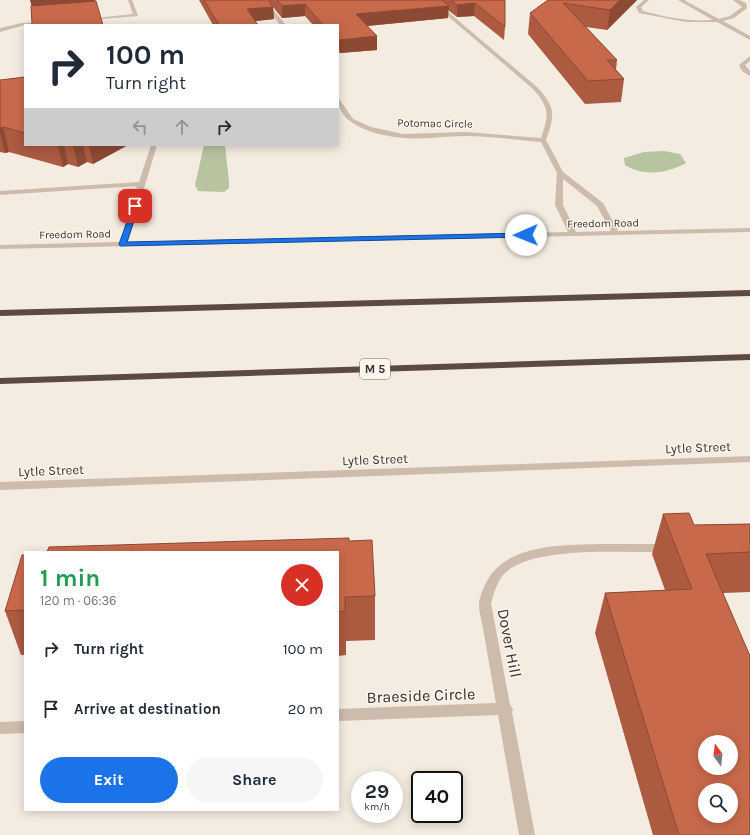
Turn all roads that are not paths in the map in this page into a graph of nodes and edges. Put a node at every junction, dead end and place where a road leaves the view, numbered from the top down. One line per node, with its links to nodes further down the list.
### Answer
1 (130, 0): 7 (street)
2 (263, 0): 11 (street)
3 (431, 0): 18 (street)
4 (647, 0): 8 (street)
5 (680, 0): 8 (street)
6 (735, 0): 8 (street)
7 (83, 20)
8 (718, 21): 14 (street)
9 (53, 22): 10 (street)
10 (32, 24)
11 (282, 24)
12 (24, 25): 13 (street)
13 (0, 30)
14 (750, 38)
15 (750, 58): 16 (street)
16 (750, 74)
17 (339, 102): 18 (street, Potomac Circle)
18 (543, 140): 20 (street)
19 (154, 146): 21 (street)
20 (560, 173): 24 (street); 25 (street)
21 (143, 184): 22 (street); 26 (street)
22 (0, 193)
23 (750, 230): 24 (street, Freedom Road)
24 (616, 233): 25 (street, Freedom Road)
25 (573, 234): 26 (street, Freedom Road)
26 (123, 244): 27 (street, Freedom Road)
27 (0, 247)
28 (750, 293): 29 (highway)
29 (0, 313)
30 (750, 357): 31 (highway, M 5)
31 (0, 381)
32 (750, 459): 33 (street, Lytle Street)
33 (0, 486)
34 (679, 547): 35 (street, Dover Hill)
35 (506, 709): 36 (street, Braeside Circle); 39 (street, Dover Hill)
36 (339, 715)
37 (24, 727): 38 (street)
38 (0, 728)
39 (527, 835)

